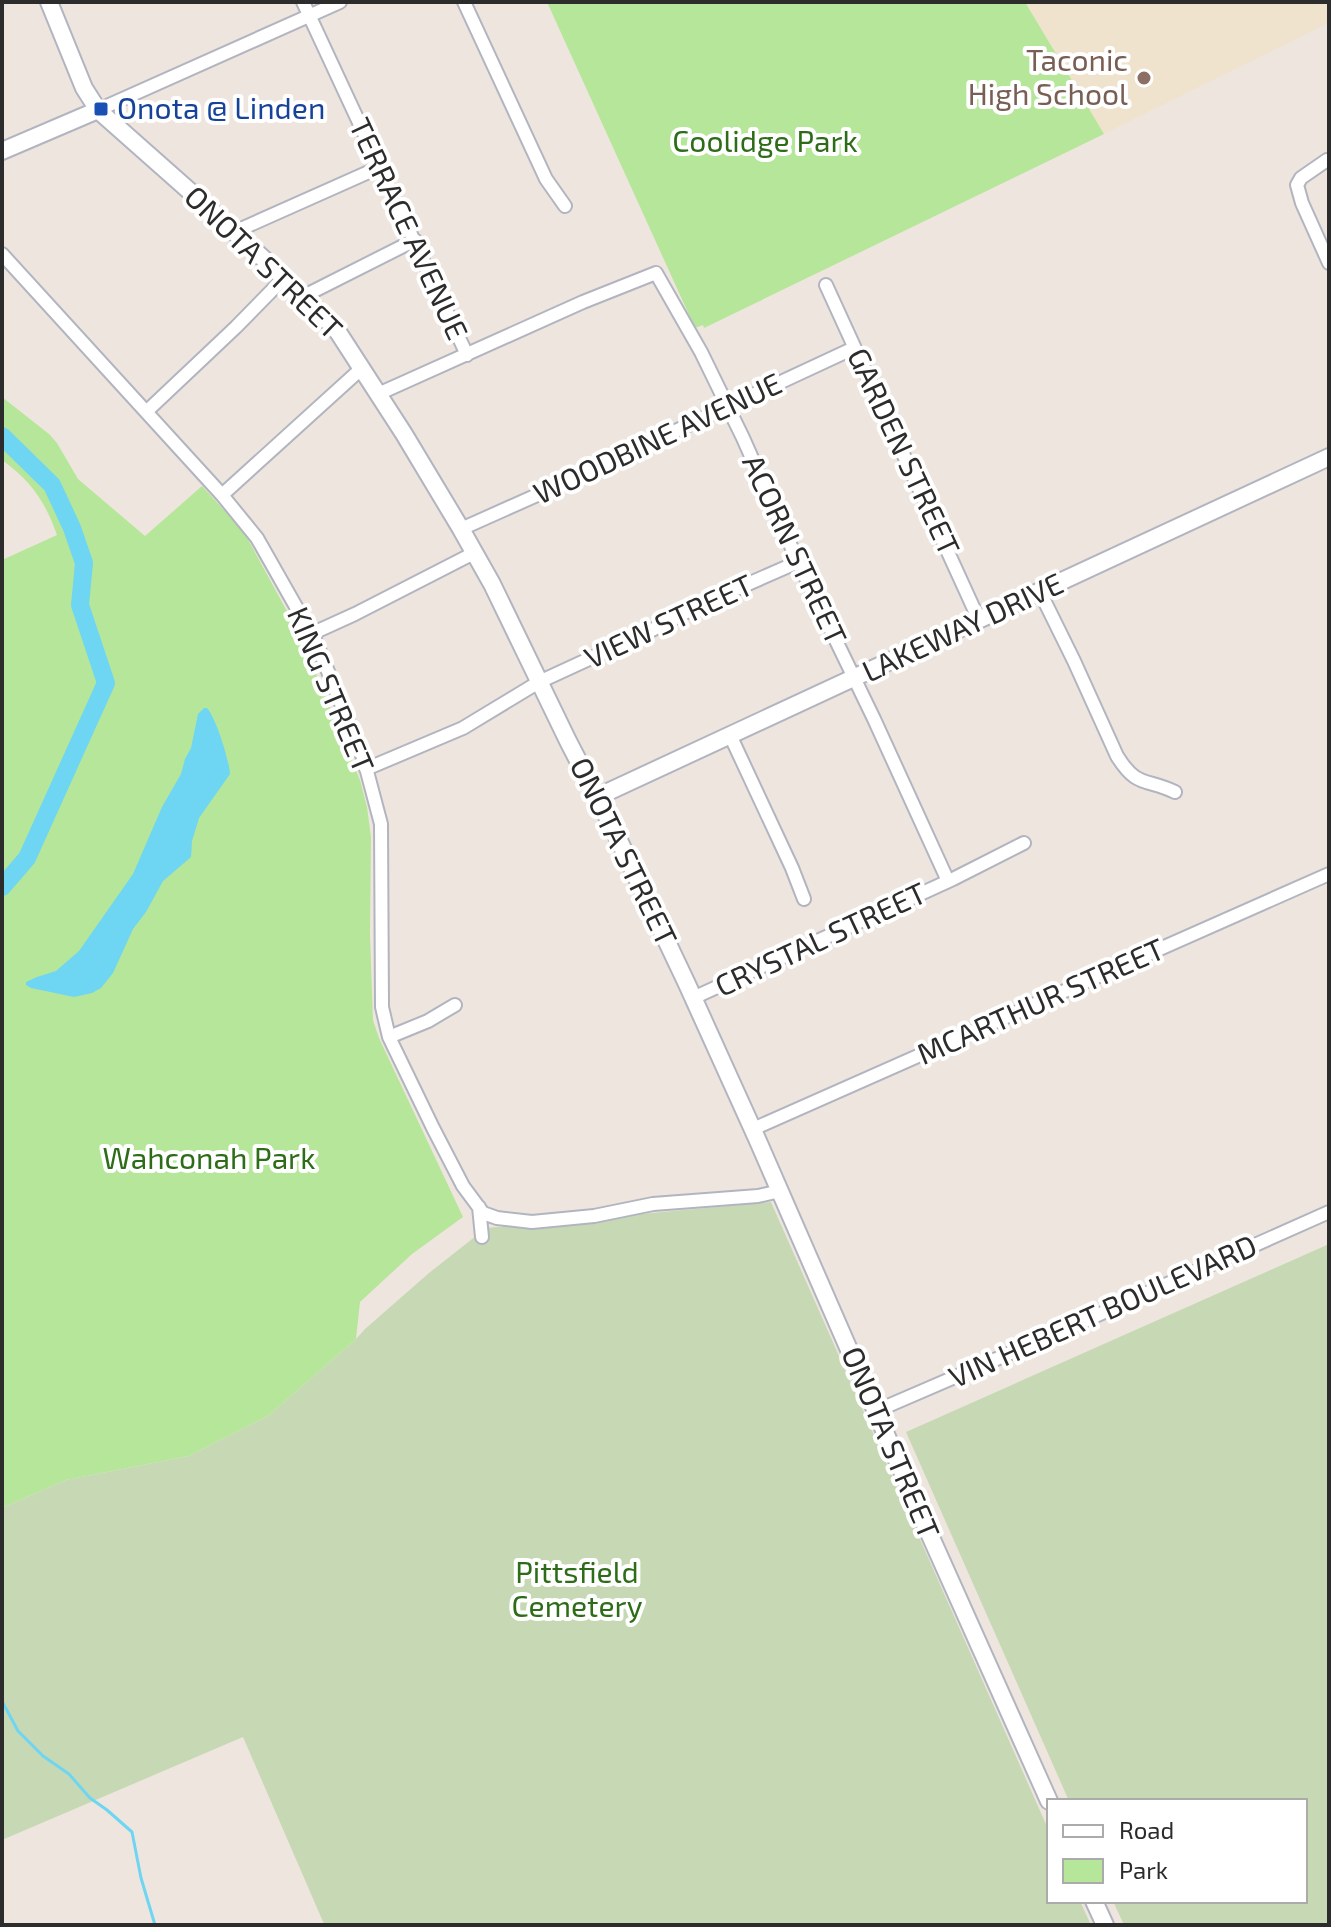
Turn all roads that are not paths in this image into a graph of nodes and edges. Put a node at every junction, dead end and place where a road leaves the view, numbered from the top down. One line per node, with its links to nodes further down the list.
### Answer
1 (49, 2): 6 (street, ONOTA STREET)
2 (303, 2): 5 (street, TERRACE AVENUE)
3 (340, 2): 5 (street)
4 (464, 2): 10 (street)
5 (310, 16): 6 (street); 9 (street, TERRACE AVENUE)
6 (98, 110): 7 (street); 11 (street, ONOTA STREET)
7 (2, 151)
8 (1327, 160): 14 (street)
9 (380, 167): 11 (street); 12 (street, TERRACE AVENUE)
10 (565, 206)
11 (234, 232): 15 (street, ONOTA STREET)
12 (415, 240): 17 (street); 19 (street, TERRACE AVENUE)
13 (2, 254): 23 (street, KING STREET)
14 (1329, 263)
15 (284, 278): 17 (street, ONOTA STREET); 23 (street)
16 (826, 285): 18 (street, GARDEN STREET)
17 (304, 296): 20 (street, ONOTA STREET)
18 (854, 348): 22 (street, WOODBINE AVENUE); 30 (street, GARDEN STREET)
19 (467, 355): 21 (street); 22 (street, ACORN STREET)
20 (362, 368): 21 (street, ONOTA STREET); 25 (street)
21 (378, 394): 26 (street, ONOTA STREET)
22 (727, 407): 26 (street, WOODBINE AVENUE); 28 (street, ACORN STREET)
23 (146, 412): 25 (street, KING STREET)
24 (1329, 457): 29 (street, LAKEWAY DRIVE)
25 (222, 495): 31 (street, KING STREET)
26 (461, 529): 27 (street, ONOTA STREET)
27 (474, 553): 31 (street); 33 (street, ONOTA STREET)
28 (798, 562): 32 (street, ACORN STREET); 33 (street, VIEW STREET)
29 (1040, 592): 30 (street, LAKEWAY DRIVE); 36 (street)
30 (979, 620): 32 (street, LAKEWAY DRIVE)
31 (311, 634): 35 (street, KING STREET)
32 (854, 678): 34 (street, LAKEWAY DRIVE); 40 (street, ACORN STREET)
33 (539, 682): 35 (street, VIEW STREET); 37 (street, ONOTA STREET)
34 (730, 735): 37 (street, LAKEWAY DRIVE); 41 (street)
35 (366, 769): 44 (street, KING STREET)
36 (1175, 792)
37 (597, 797): 42 (street, ONOTA STREET)
38 (1024, 843): 40 (street, CRYSTAL STREET)
39 (1329, 874): 45 (street, MCARTHUR STREET)
40 (948, 881): 42 (street, CRYSTAL STREET)
41 (804, 899)
42 (693, 998): 45 (street, ONOTA STREET)
43 (455, 1005): 44 (street)
44 (389, 1037): 47 (street, KING STREET)
45 (753, 1129): 46 (street, ONOTA STREET)
46 (780, 1191): 47 (street); 50 (street, ONOTA STREET)
47 (479, 1207): 49 (street)
48 (1329, 1212): 50 (street, VIN HEBERT BOULEVARD)
49 (482, 1237)
50 (876, 1411): 51 (street, ONOTA STREET)
51 (1048, 1799)
52 (1095, 1903): 53 (street)
53 (1105, 1925)

